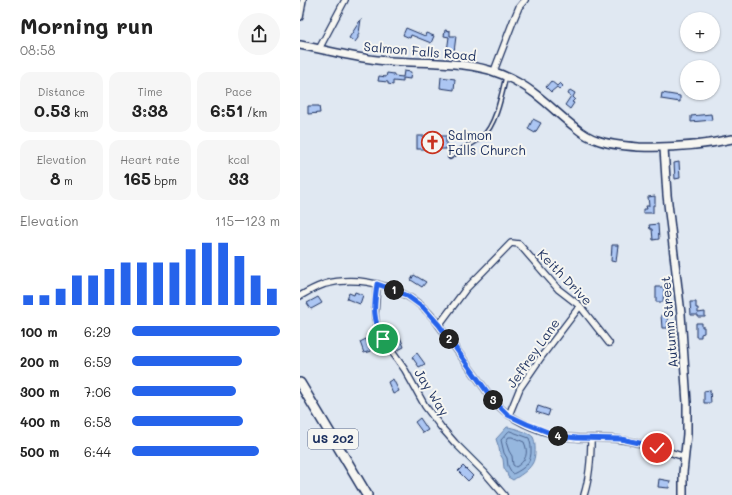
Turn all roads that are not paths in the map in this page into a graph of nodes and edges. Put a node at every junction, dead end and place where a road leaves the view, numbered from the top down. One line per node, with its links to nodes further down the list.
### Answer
1 (303, 0): 4 (street)
2 (346, 0): 6 (street)
3 (525, 0): 7 (street)
4 (300, 17)
5 (300, 45): 6 (street, Salmon Falls Road)
6 (319, 49): 7 (street, Salmon Falls Road)
7 (494, 71): 8 (street, Salmon Falls Road)
8 (506, 76): 10 (street, Salmon Falls Road); 11 (lane)
9 (732, 139): 10 (street, Salmon Falls Road)
10 (664, 148): 20 (street, Autumn Street)
11 (450, 156)
12 (377, 284): 13 (street); 15 (street); 22 (street, Jay Way)
13 (300, 296)
14 (580, 306): 15 (street, Keith Drive); 16 (street, Keith Drive); 18 (street, Jeffrey Lane)
15 (439, 325): 18 (street)
16 (609, 343)
17 (300, 383): 21 (highway, US 202)
18 (508, 415): 19 (street)
19 (591, 438): 20 (street); 23 (street)
20 (684, 457): 24 (street, Autumn Street)
21 (367, 495)
22 (504, 495)
23 (584, 495)
24 (683, 495)

